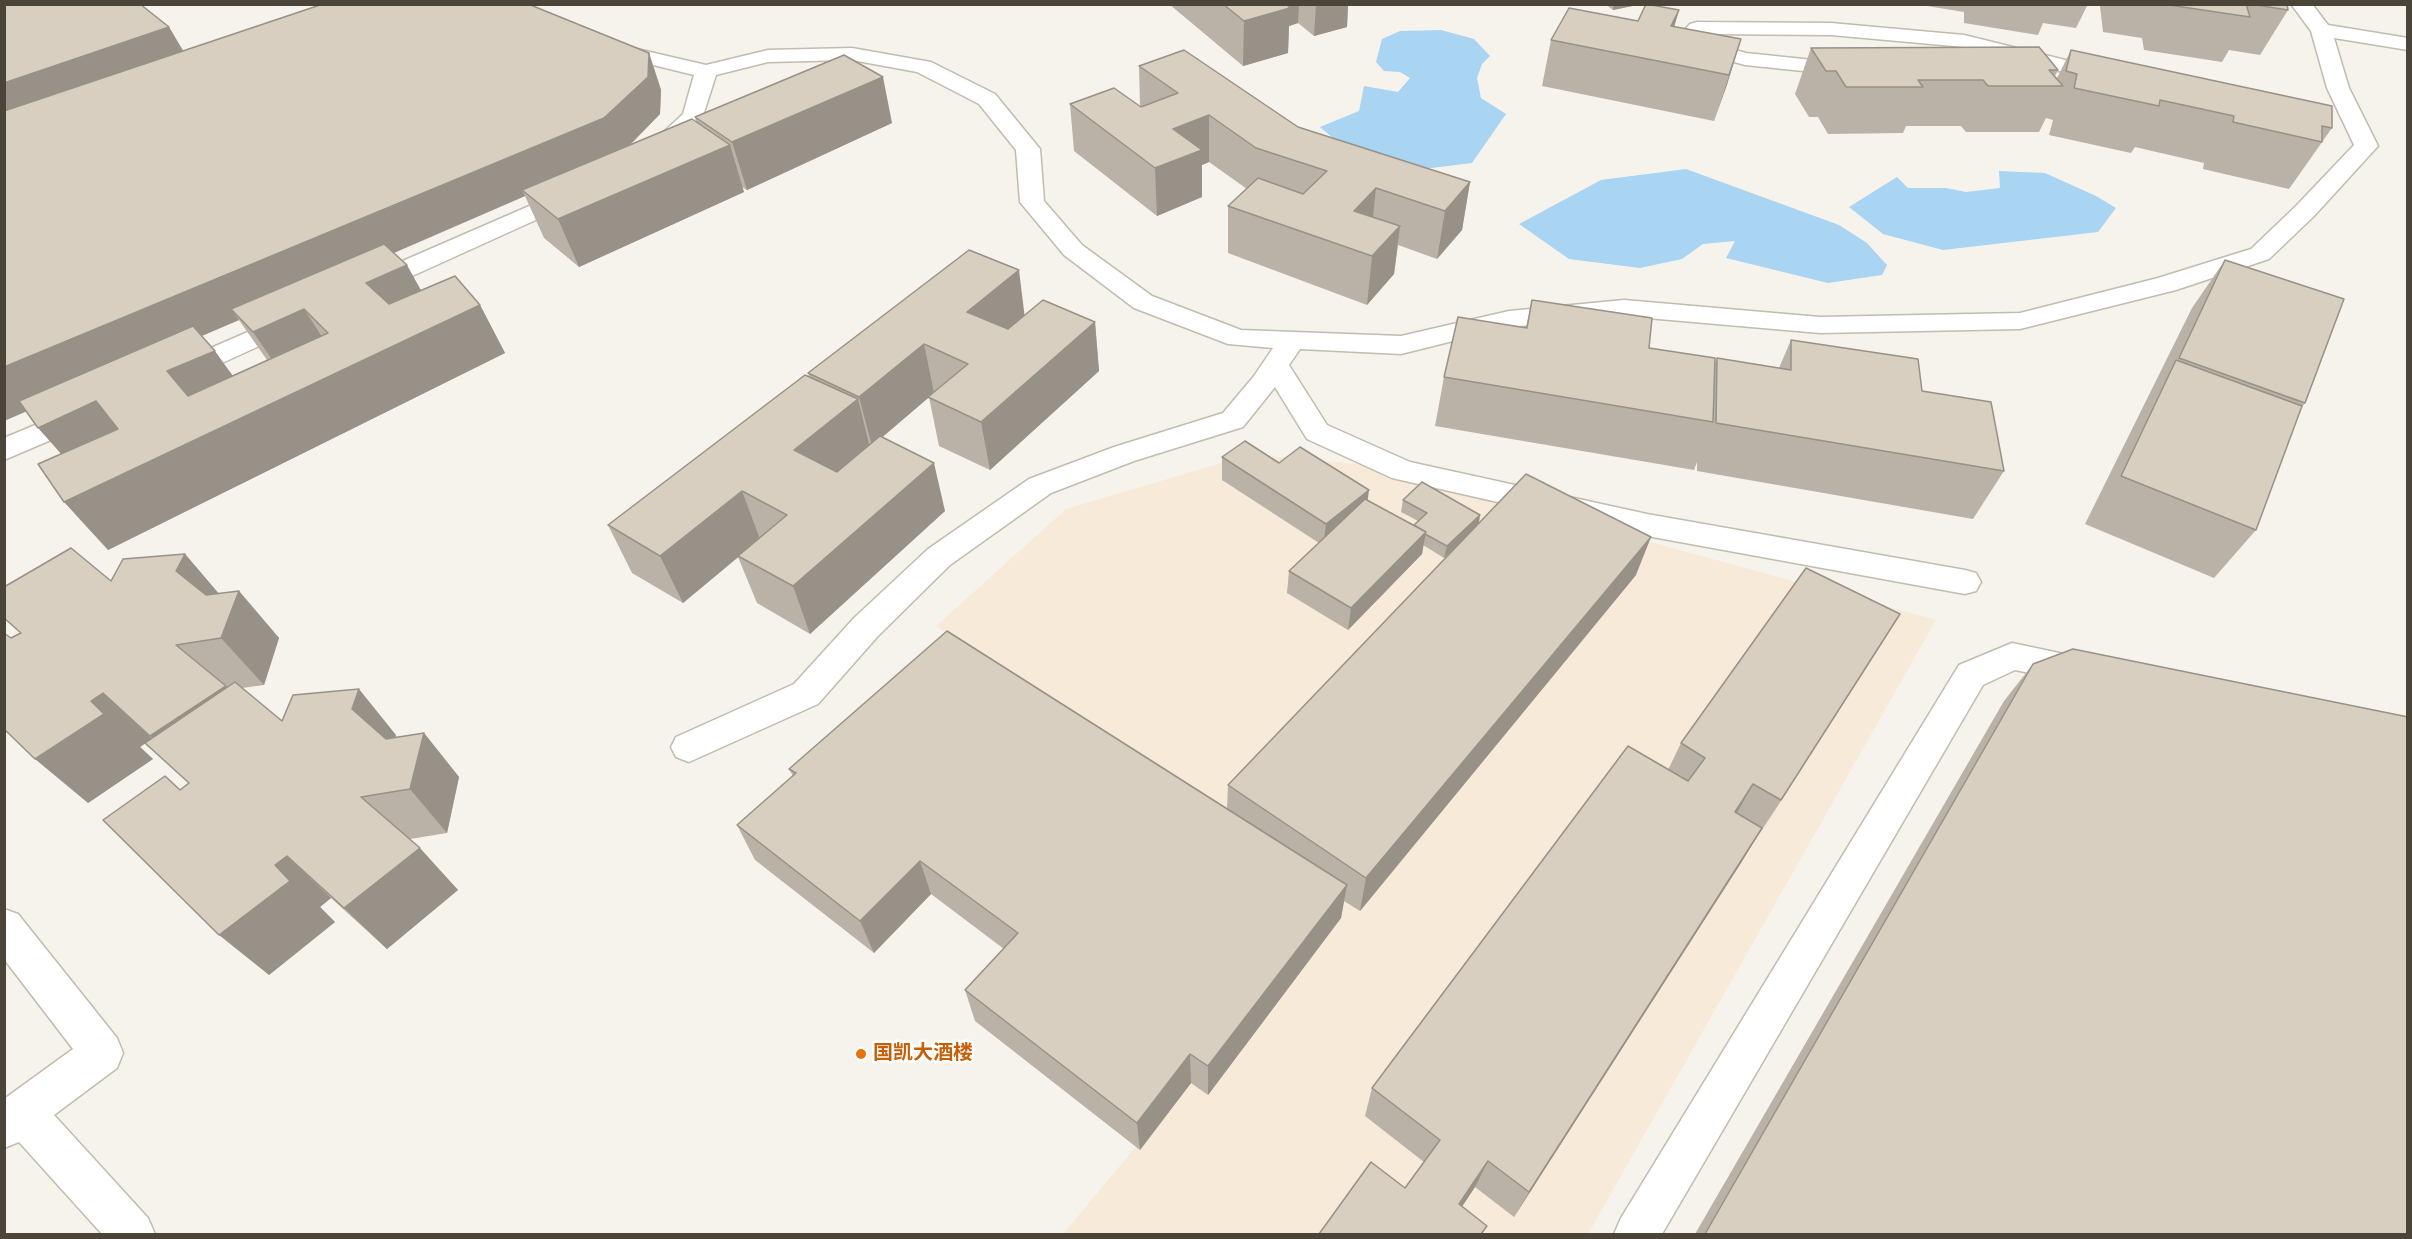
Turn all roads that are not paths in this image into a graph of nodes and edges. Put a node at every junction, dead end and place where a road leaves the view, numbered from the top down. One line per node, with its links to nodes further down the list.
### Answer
1 (2301, 4): 2 (street)
2 (2320, 30): 4 (street); 12 (street)
3 (589, 42): 5 (street)
4 (2408, 44)
5 (706, 71): 8 (street); 12 (street)
6 (1872, 71): 7 (street)
7 (2037, 82)
8 (641, 163)
9 (598, 182): 10 (street)
10 (350, 294)
11 (317, 309): 13 (street)
12 (1284, 353): 16 (street); 18 (street)
13 (156, 382)
14 (102, 406): 15 (street)
15 (4, 450)
16 (1965, 582)
17 (2117, 678): 22 (street)
18 (688, 747)
19 (4, 927): 20 (street)
20 (13, 1120): 21 (street)
21 (132, 1234)
22 (1637, 1234)

